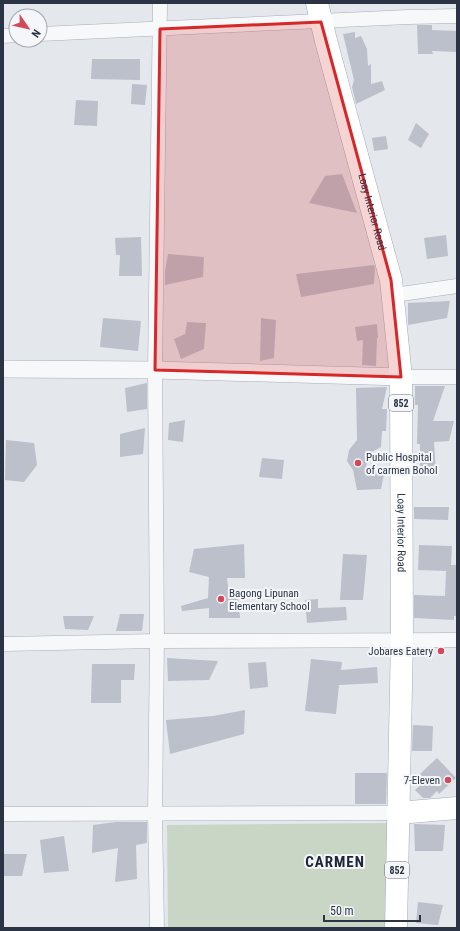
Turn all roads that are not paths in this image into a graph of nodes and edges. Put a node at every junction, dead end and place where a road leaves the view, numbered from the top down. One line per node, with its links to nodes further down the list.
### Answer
1 (160, 3): 4 (street)
2 (319, 12): 3 (street); 4 (street); 7 (main road, Loay Interior Road / 852)
3 (457, 16)
4 (160, 28): 5 (street); 9 (street)
5 (48, 34)
6 (457, 286): 7 (street)
7 (394, 295): 10 (main road, Loay Interior Road / 852)
8 (3, 370): 9 (street)
9 (155, 370): 10 (street); 14 (street)
10 (401, 377): 11 (street); 12 (main road, Loay Interior Road / 852)
11 (457, 377)
12 (402, 639): 13 (street); 14 (street); 18 (main road, Loay Interior Road / 852)
13 (457, 640)
14 (157, 641): 15 (street); 17 (street)
15 (3, 644)
16 (457, 808): 18 (main road)
17 (155, 813): 18 (street); 19 (street); 20 (street)
18 (398, 813): 21 (main road, Loay Interior Road / 852)
19 (3, 814)
20 (157, 928)
21 (396, 928)

